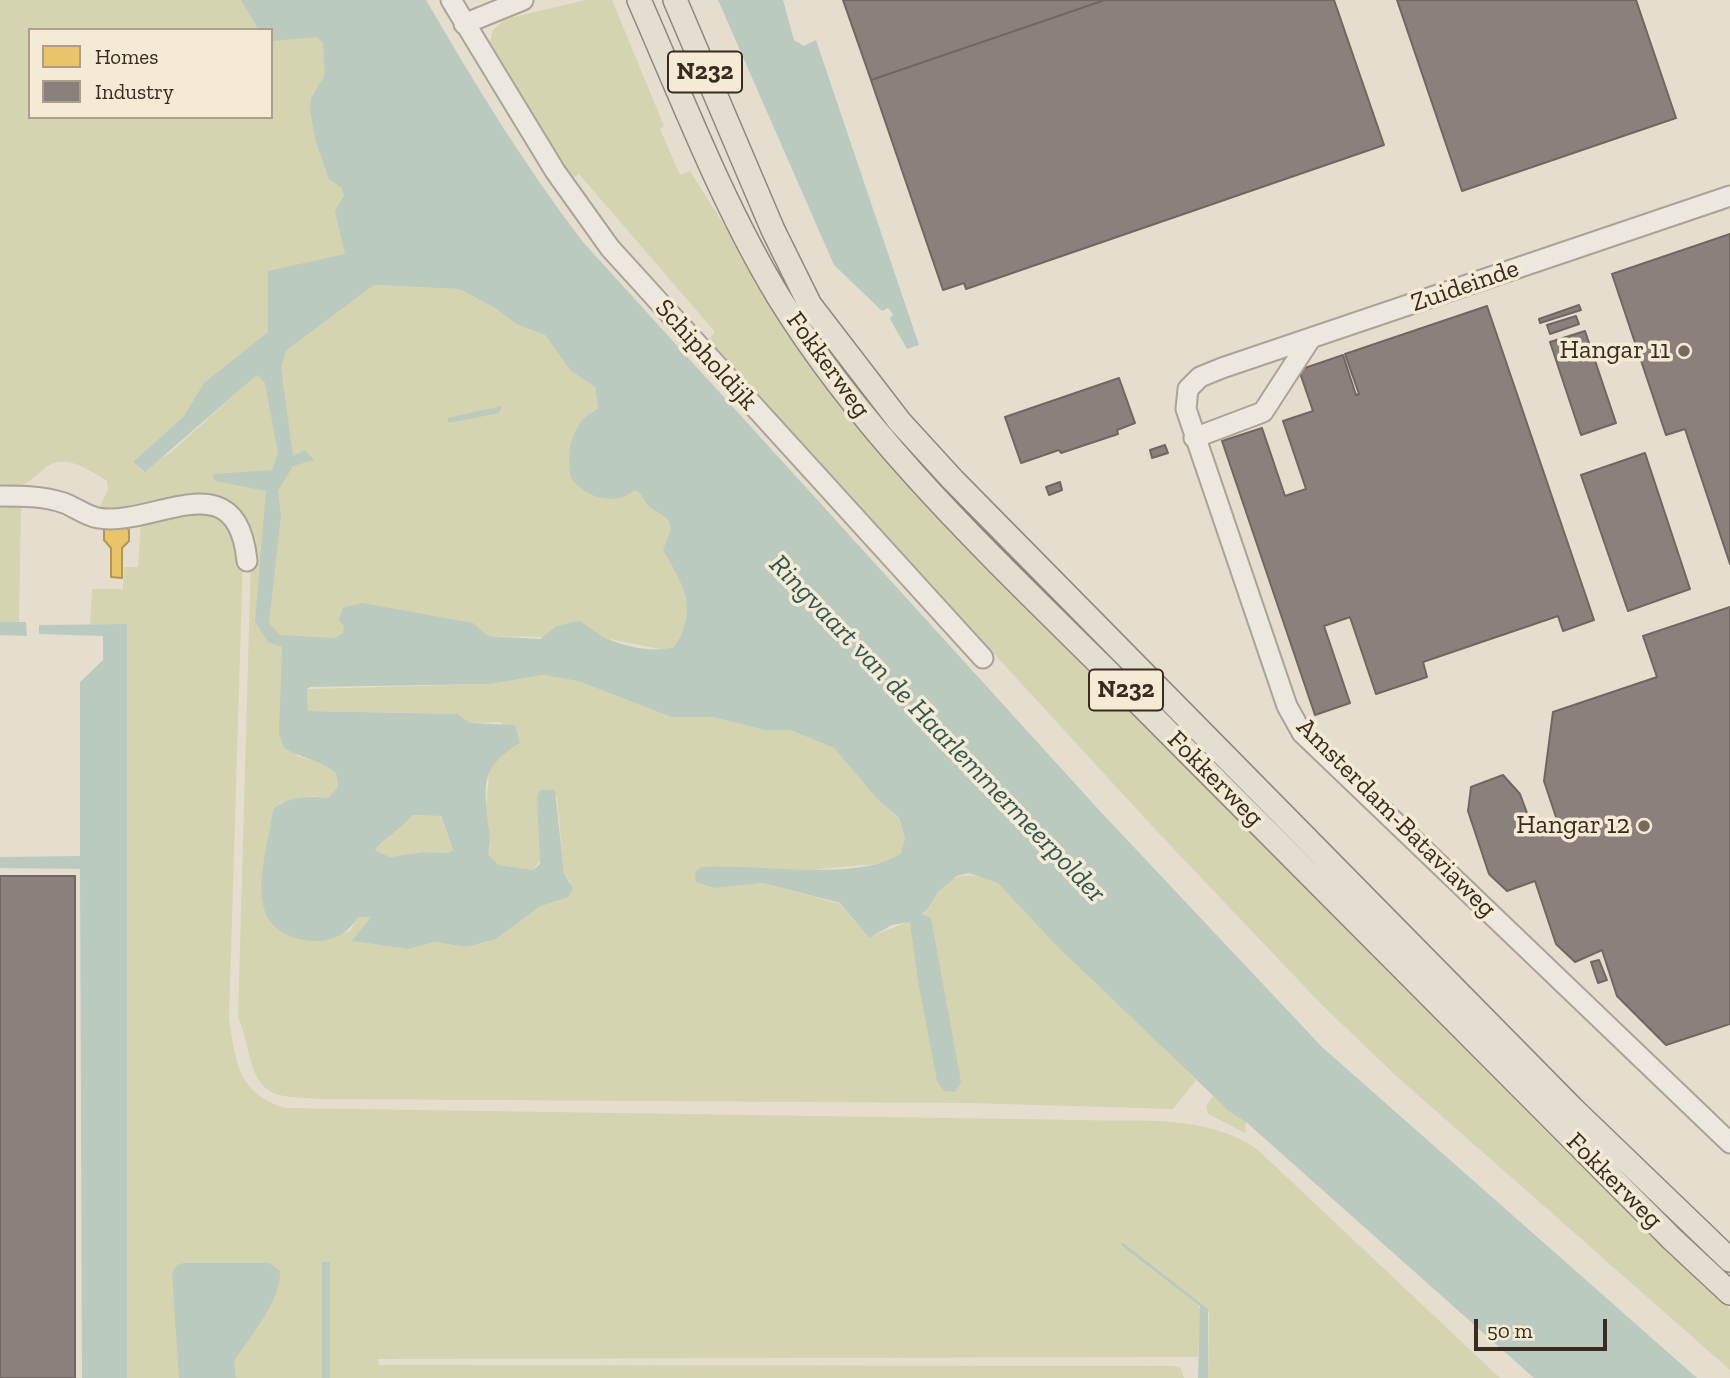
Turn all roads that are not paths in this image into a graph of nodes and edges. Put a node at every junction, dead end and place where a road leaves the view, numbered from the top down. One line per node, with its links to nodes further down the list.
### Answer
1 (451, 0): 5 (street, Schipholdijk)
2 (523, 0): 5 (street)
3 (639, 0): 15 (main road, Fokkerweg / N232)
4 (675, 0): 14 (main road, Fokkerweg / N232)
5 (464, 24): 12 (street, Schipholdijk)
6 (1730, 196): 7 (street, Zuideinde)
7 (1311, 338): 8 (street, Zuideinde); 9 (street)
8 (1200, 377): 9 (street, Amsterdam-Bataviaweg)
9 (1194, 438): 13 (street, Amsterdam-Bataviaweg)
10 (0, 496): 11 (street)
11 (247, 561)
12 (983, 658)
13 (1730, 1143)
14 (1730, 1260)
15 (1730, 1293)

